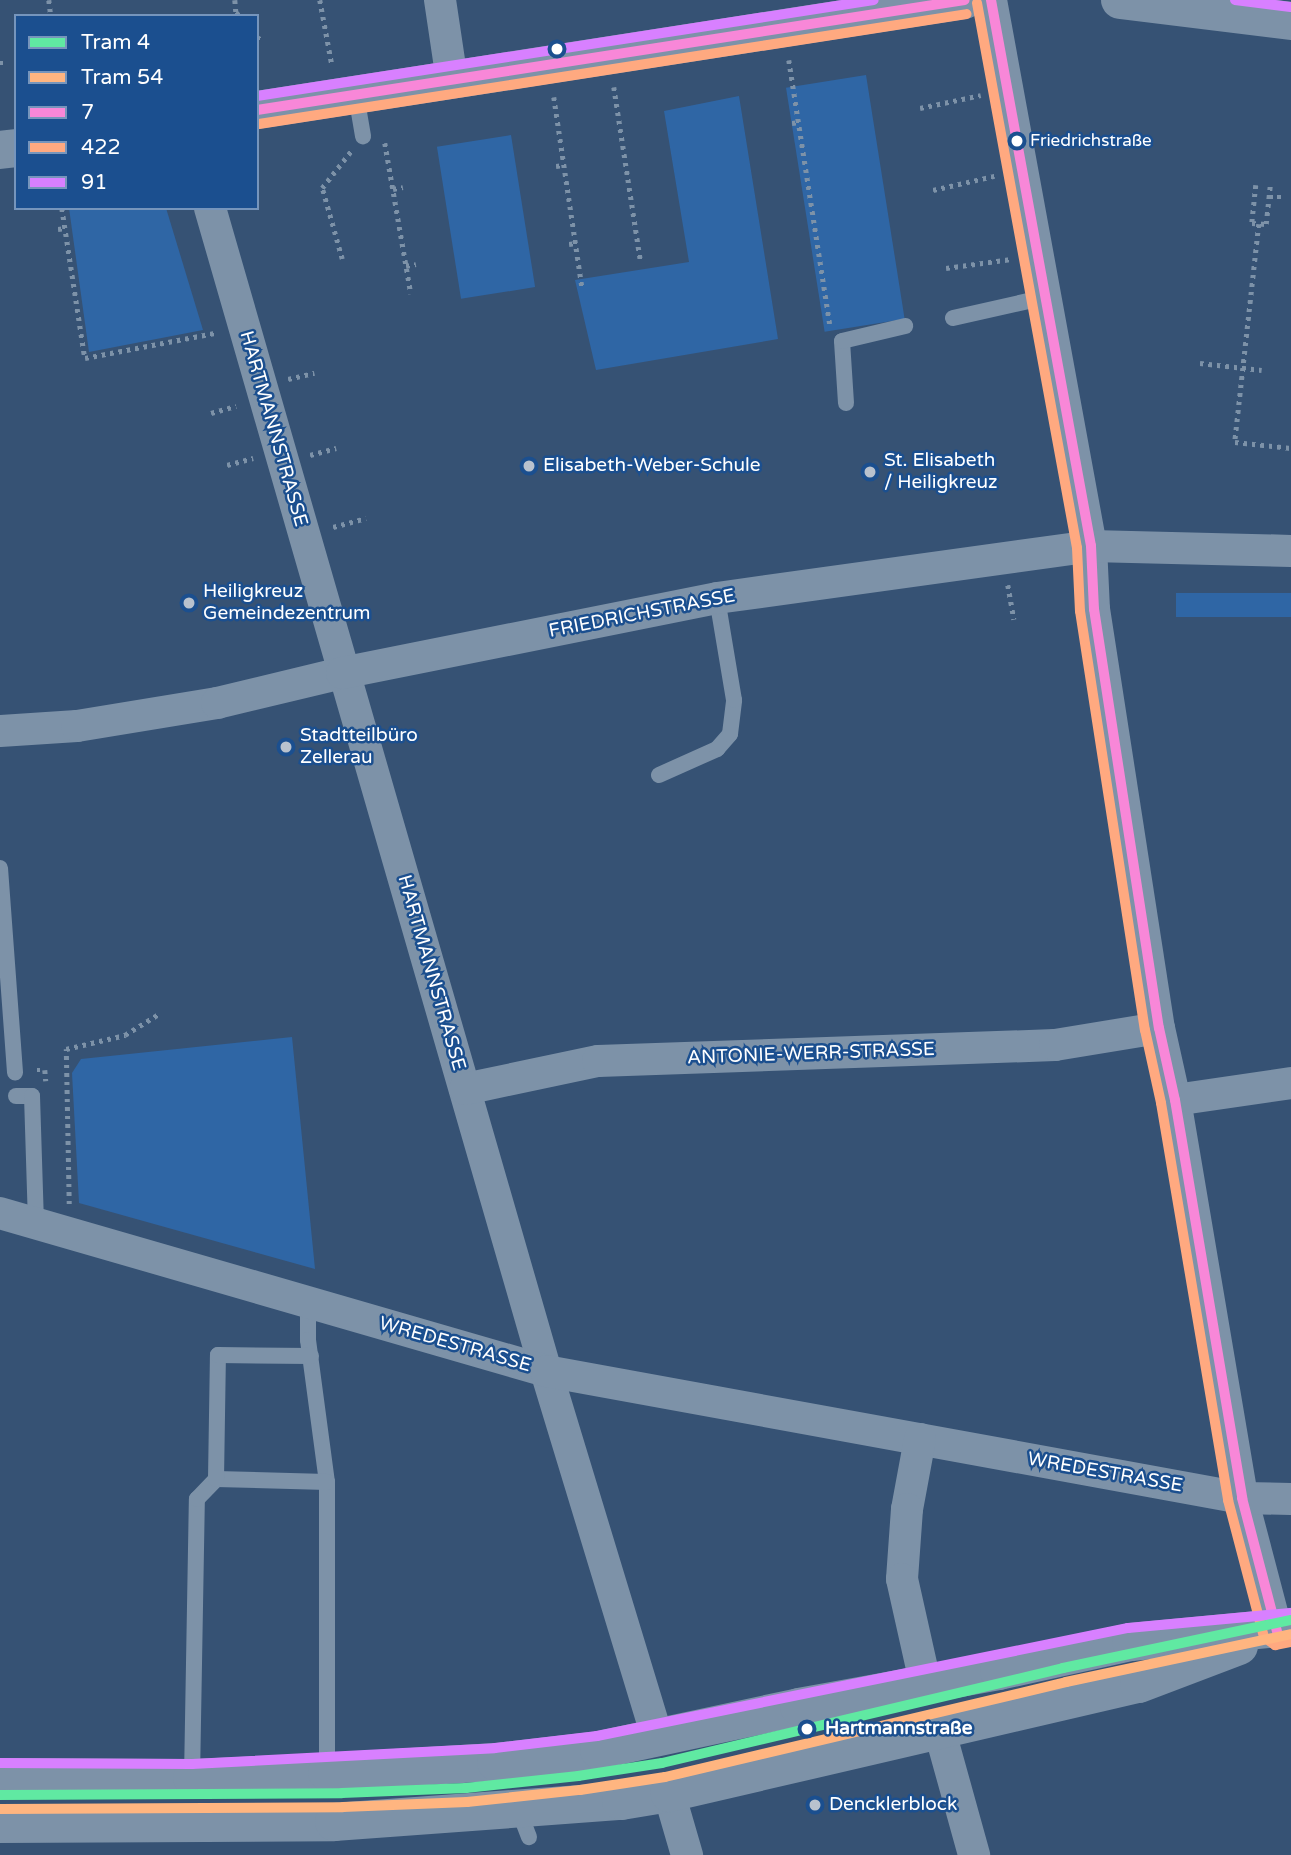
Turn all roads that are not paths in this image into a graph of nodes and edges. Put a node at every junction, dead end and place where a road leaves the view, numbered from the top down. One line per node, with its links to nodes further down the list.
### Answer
1 (440, 0): 6 (street)
2 (965, 0): 6 (street)
3 (991, 0): 11 (street)
4 (1120, 0): 5 (street)
5 (1291, 21)
6 (452, 80): 7 (street)
7 (347, 96): 8 (street); 9 (lane)
8 (259, 110)
9 (363, 136)
10 (211, 210): 18 (street, HARTMANNSTRASSE)
11 (1046, 297): 12 (lane); 15 (street)
12 (953, 318)
13 (905, 327): 14 (lane)
14 (846, 403)
15 (1091, 547): 16 (street, FRIEDRICHSTRASSE); 17 (street, FRIEDRICHSTRASSE); 22 (street)
16 (1291, 551)
17 (717, 598): 18 (street, FRIEDRICHSTRASSE); 20 (lane)
18 (342, 673): 19 (street, FRIEDRICHSTRASSE); 25 (street, HARTMANNSTRASSE)
19 (0, 731)
20 (659, 775)
21 (0, 868): 23 (lane)
22 (1159, 1028): 25 (street, ANTONIE-WERR-STRASSE); 27 (street)
23 (15, 1072)
24 (1291, 1083): 27 (street)
25 (465, 1089): 32 (street, HARTMANNSTRASSE)
26 (16, 1096): 29 (lane)
27 (1175, 1100): 36 (street)
28 (0, 1213): 29 (street, WREDESTRASSE)
29 (36, 1223): 30 (street, WREDESTRASSE)
30 (308, 1302): 31 (lane); 32 (street, WREDESTRASSE)
31 (311, 1356): 34 (lane); 35 (lane)
32 (546, 1371): 33 (street, WREDESTRASSE); 41 (street, HARTMANNSTRASSE)
33 (920, 1439): 36 (street, WREDESTRASSE); 39 (street)
34 (216, 1479): 35 (lane); 44 (lane)
35 (327, 1482): 42 (lane)
36 (1242, 1498): 37 (street, WREDESTRASSE); 38 (street)
37 (1291, 1499)
38 (1284, 1629): 39 (street); 40 (street)
39 (926, 1686): 40 (street); 41 (street)
40 (940, 1732): 45 (street); 48 (street)
41 (657, 1737): 42 (street); 45 (street)
42 (327, 1773): 44 (street)
43 (0, 1777): 44 (street)
44 (192, 1778)
45 (669, 1793): 46 (street); 47 (street)
46 (0, 1824)
47 (687, 1855)
48 (974, 1855)

